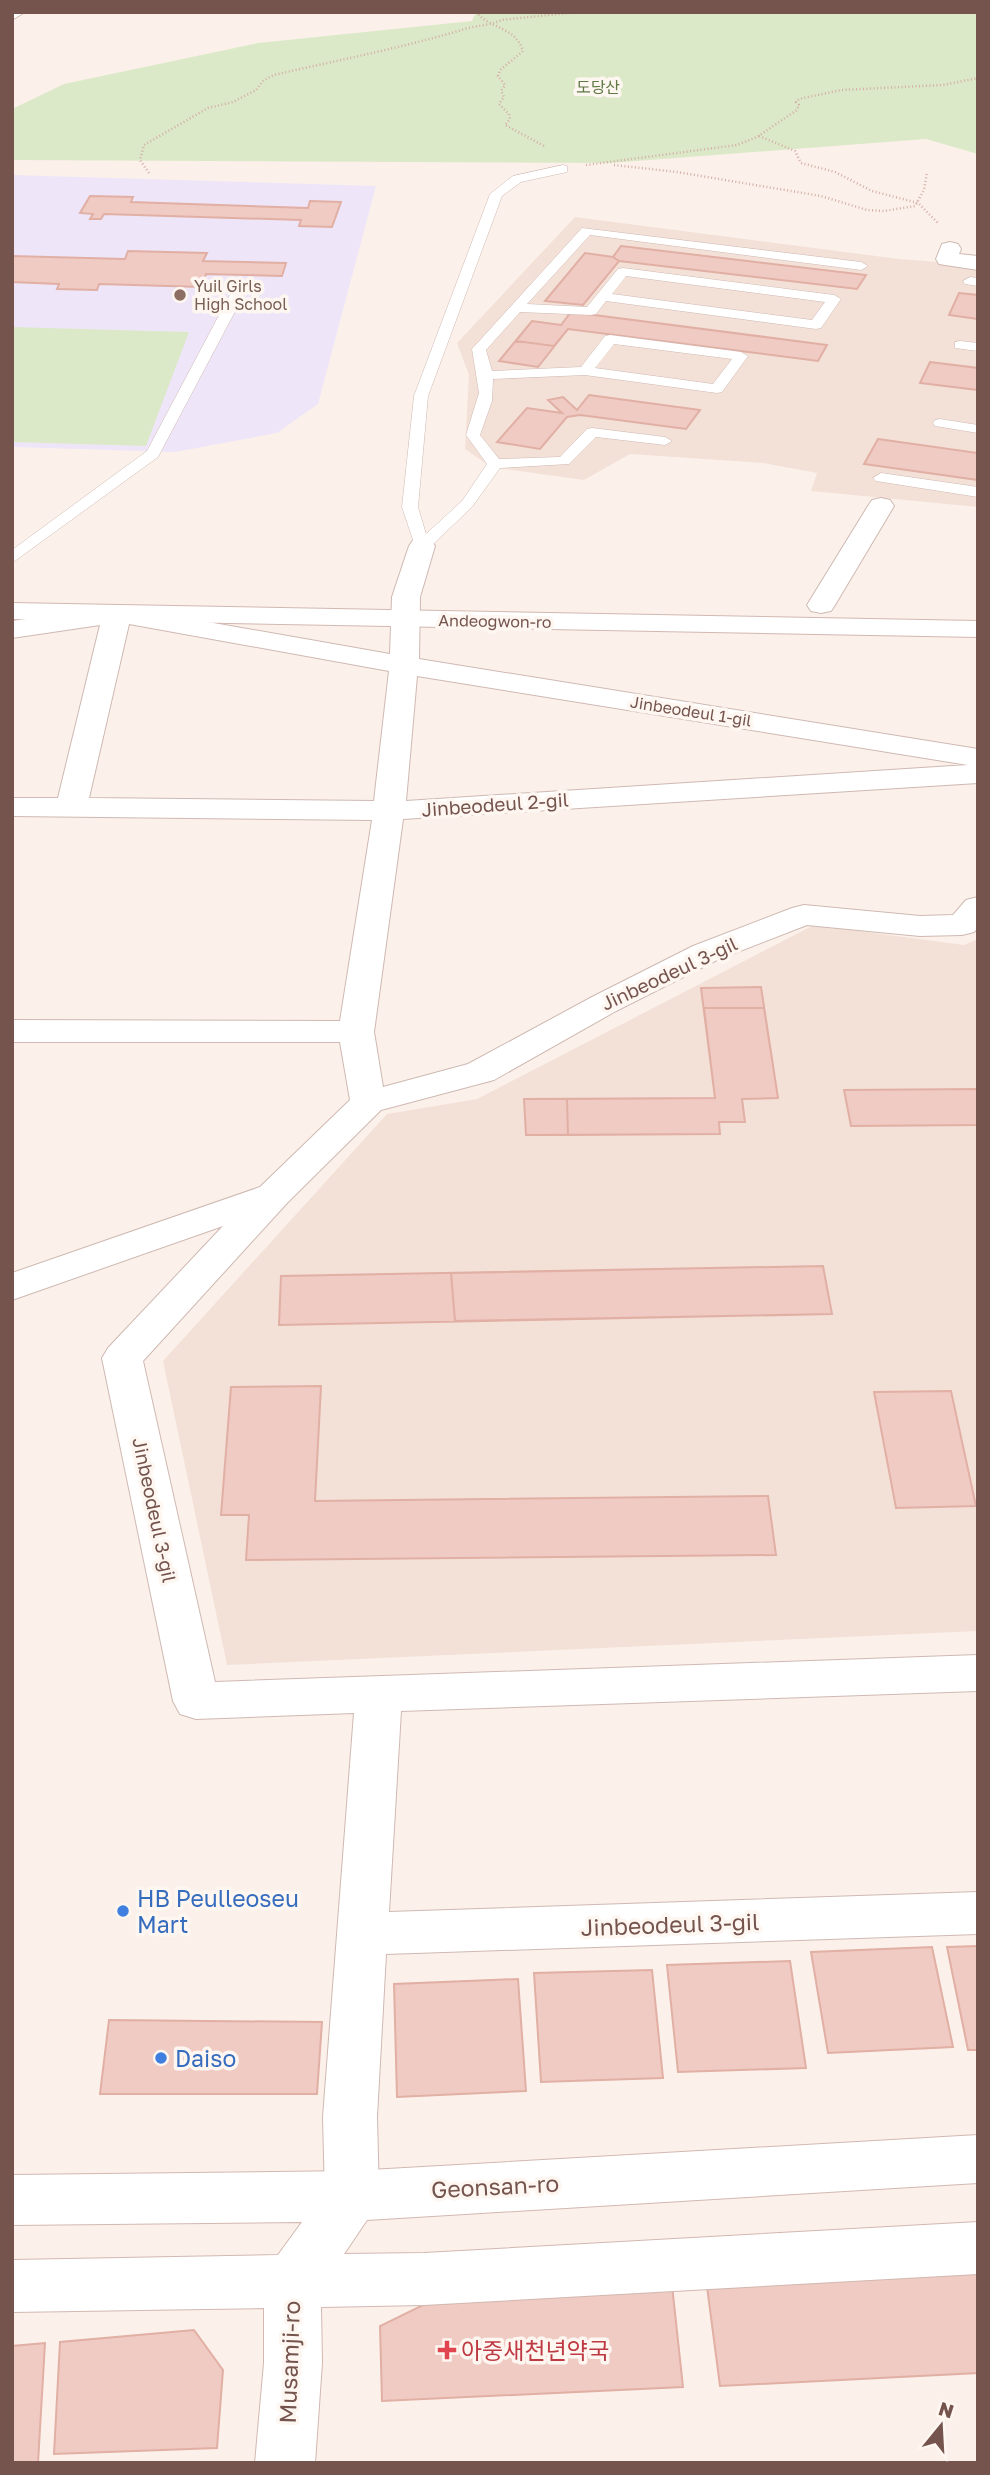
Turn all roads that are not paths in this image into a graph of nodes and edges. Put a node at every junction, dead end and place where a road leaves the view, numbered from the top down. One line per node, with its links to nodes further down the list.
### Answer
1 (564, 169): 19 (lane)
2 (950, 249): 4 (street)
3 (861, 265): 7 (lane)
4 (975, 275)
5 (242, 285): 20 (lane)
6 (603, 297): 6 (lane); 7 (lane)
7 (516, 308): 11 (lane)
8 (960, 345): 9 (lane)
9 (978, 348)
10 (585, 371): 10 (lane); 11 (lane)
11 (486, 375): 15 (lane)
12 (940, 423): 13 (lane)
13 (978, 429)
14 (665, 441): 15 (lane)
15 (495, 464): 19 (lane)
16 (881, 478): 17 (lane)
17 (978, 492)
18 (881, 506): 22 (street)
19 (422, 546): 24 (street)
20 (12, 558)
21 (12, 589): 24 (street, Andeogwon-ro)
22 (821, 605): 23 (street, Andeogwon-ro); 24 (street, Andeogwon-ro)
23 (978, 607)
24 (406, 608): 26 (street, Andeogwon-ro); 27 (street, Andeogwon-ro); 29 (street)
25 (12, 611): 26 (street, Andeogwon-ro)
26 (117, 614): 28 (street, Jinbeodeul 1-gil); 29 (street, Jinbeodeul 1-gil); 33 (street)
27 (978, 629)
28 (12, 630)
29 (404, 665): 30 (street, Jinbeodeul 1-gil); 34 (street)
30 (978, 758)
31 (978, 774): 34 (street, Jinbeodeul 2-gil)
32 (12, 807): 33 (street, Jinbeodeul 2-gil)
33 (71, 809): 34 (street, Jinbeodeul 2-gil)
34 (389, 811): 37 (street)
35 (978, 907): 38 (street, Jinbeodeul 3-gil)
36 (12, 1031): 37 (street)
37 (356, 1032): 38 (street)
38 (368, 1102): 39 (street, Jinbeodeul 3-gil)
39 (275, 1194): 40 (street, Jinbeodeul 3-gil); 42 (street, Jinbeodeul 3-gil)
40 (12, 1287)
41 (978, 1673): 42 (street, Jinbeodeul 3-gil)
42 (379, 1694): 44 (street)
43 (978, 1913): 44 (street, Jinbeodeul 3-gil)
44 (362, 1934): 46 (street)
45 (978, 2160): 46 (street, Geonsan-ro)
46 (352, 2196): 47 (street, Geonsan-ro); 49 (street, Musamji-ro)
47 (12, 2200)
48 (978, 2248): 49 (street)
49 (292, 2283): 50 (street); 51 (street, Musamji-ro)
50 (12, 2286)
51 (285, 2463)

